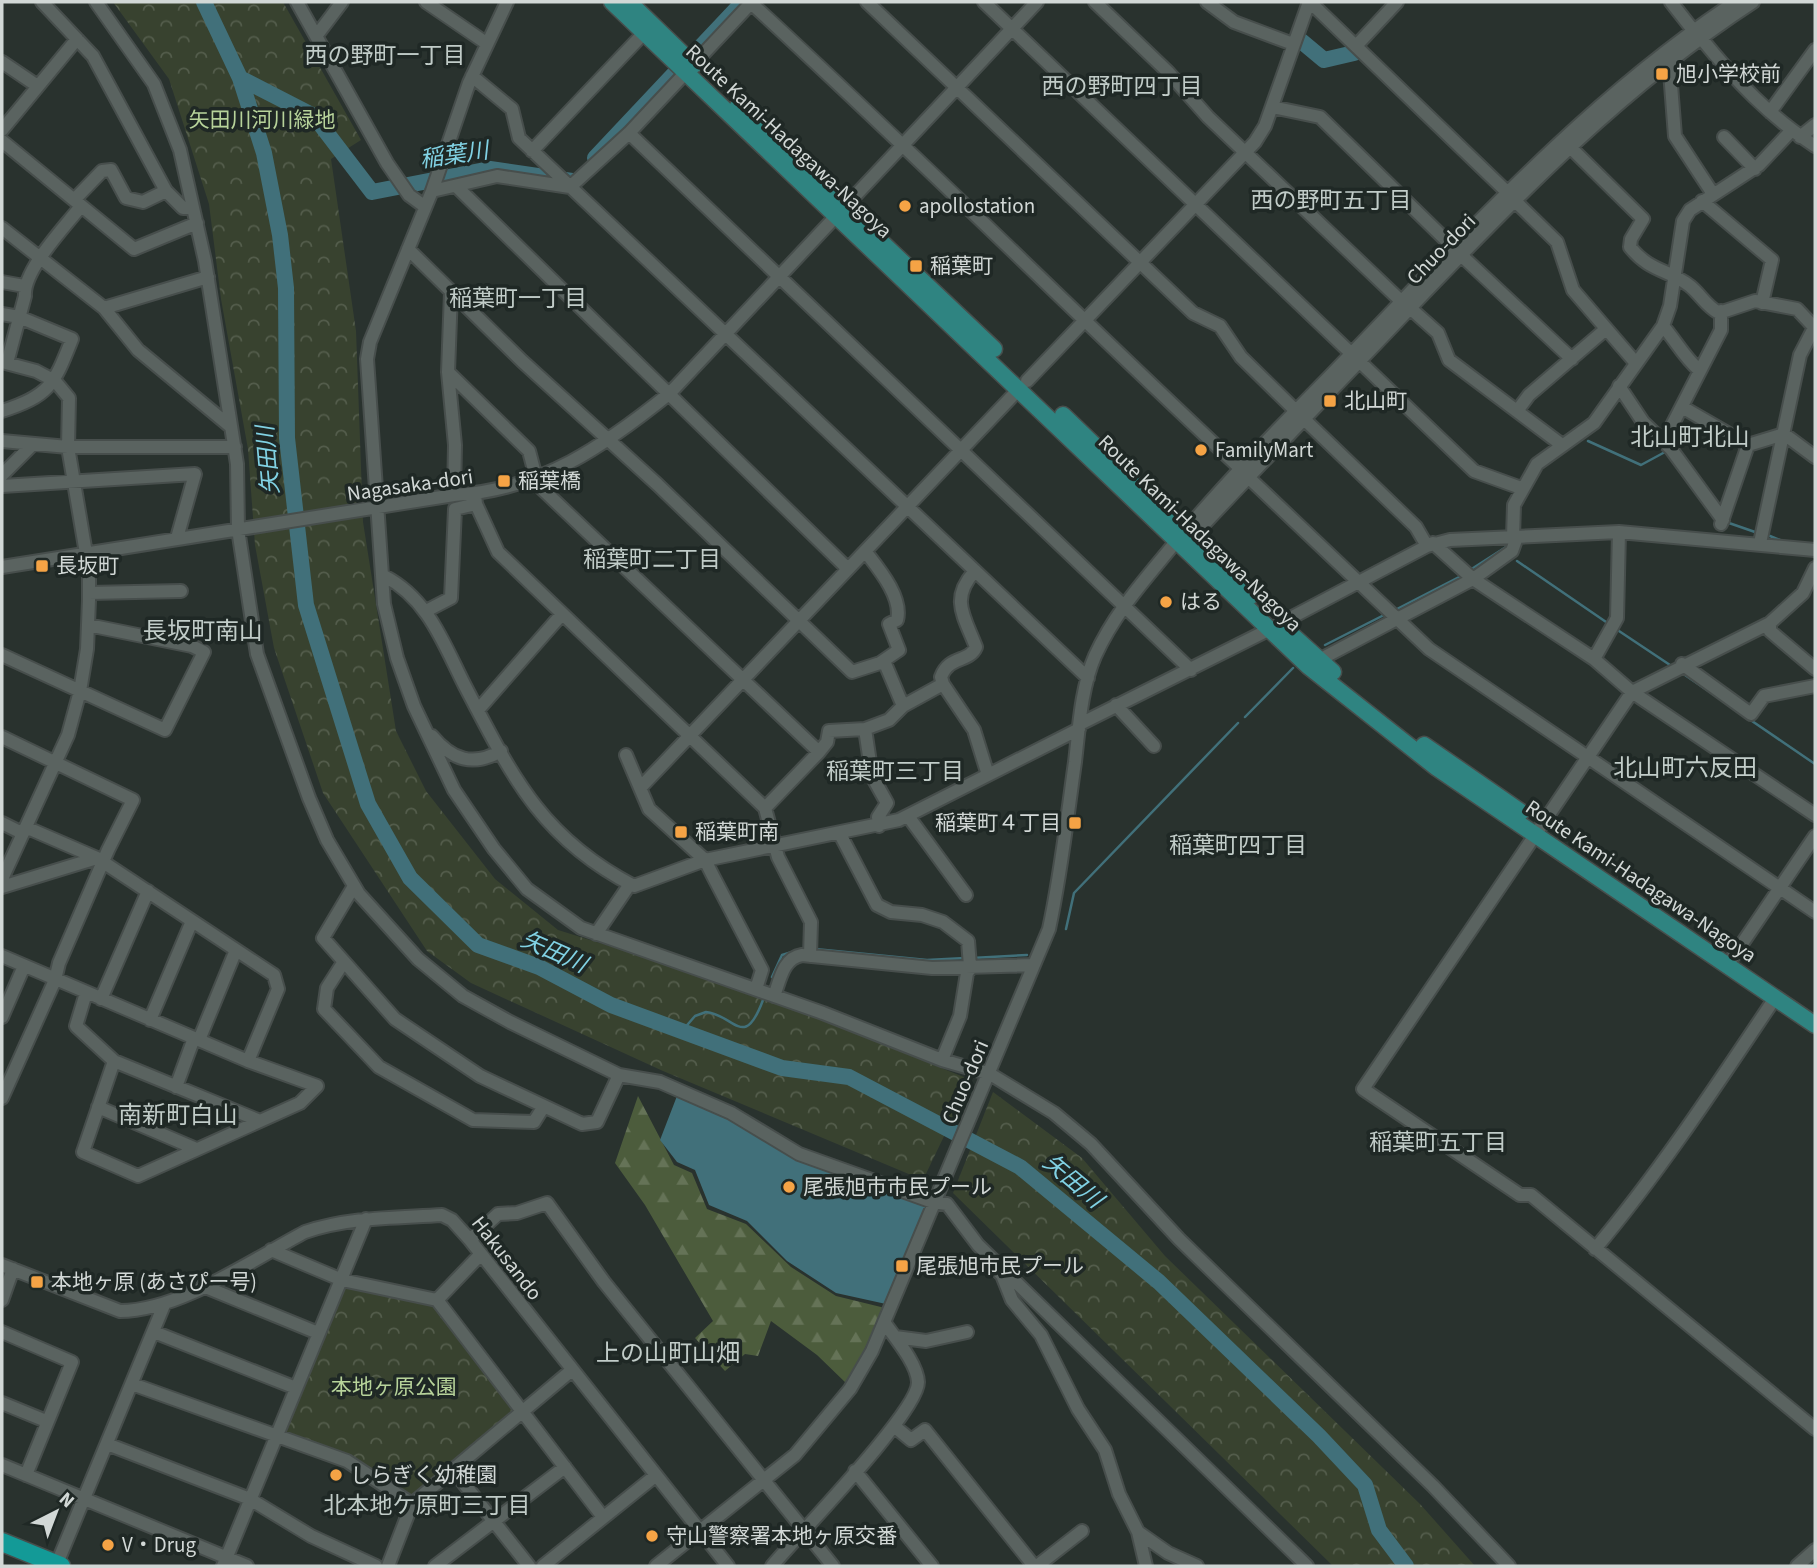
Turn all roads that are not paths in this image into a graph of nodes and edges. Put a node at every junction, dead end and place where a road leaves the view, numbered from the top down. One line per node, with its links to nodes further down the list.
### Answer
1 (42, 2): 24 (street)
2 (96, 2): 58 (street)
3 (297, 2): 23 (street)
4 (342, 2): 23 (street)
5 (426, 2): 25 (street)
6 (507, 2): 25 (street)
7 (612, 2): 21 (main road, Route Kami-Hadagawa-Nagoya)
8 (629, 2): 31 (main road, Route Kami-Hadagawa-Nagoya)
9 (750, 2): 31 (street); 43 (street)
10 (867, 2): 34 (street)
11 (984, 2): 20 (street)
12 (1037, 2): 20 (street, Nagasaka-dori)
13 (1095, 2): 46 (street)
14 (1207, 2): 26 (street)
15 (1310, 2): 26 (street); 27 (street)
16 (1397, 2): 27 (street)
17 (1671, 2): 22 (street)
18 (1735, 2): 22 (street, Chuo-dori)
19 (1753, 2): 22 (street, Chuo-dori)
20 (1013, 29): 34 (street, Nagasaka-dori); 56 (street)
21 (644, 33): 31 (main road, Route Kami-Hadagawa-Nagoya); 47 (street)
22 (1697, 34): 30 (street, Chuo-dori); 36 (street); 53 (street, Chuo-dori)
23 (317, 35): 57 (street)
24 (77, 39): 33 (street); 52 (street)
25 (486, 43): 32 (street)
26 (1293, 44): 35 (street)
27 (1356, 46): 53 (street)
28 (1815, 50): 36 (street)
29 (2, 62): 33 (street)
30 (1667, 65): 44 (street, Chuo-dori); 54 (street)
31 (690, 69): 39 (street); 59 (main road, Route Kami-Hadagawa-Nagoya)
32 (472, 76): 47 (street); 50 (street)
33 (36, 85): 38 (street)
34 (957, 89): 43 (street, Nagasaka-dori); 65 (street)
35 (1272, 107): 46 (street); 63 (street)
36 (1770, 112): 40 (street)
37 (1815, 125): 40 (street)
38 (2, 130)
39 (629, 133): 49 (street); 67 (street)
40 (1796, 134): 45 (street); 48 (street)
41 (1724, 137): 48 (street)
42 (2, 141): 55 (street)
43 (901, 145): 59 (street, Nagasaka-dori); 78 (street)
44 (1569, 146): 53 (street, Chuo-dori); 68 (street)
45 (1815, 146)
46 (1246, 149): 56 (street); 73 (street)
47 (532, 151): 49 (street)
48 (1755, 169): 54 (street)
49 (566, 183): 51 (street); 82 (street)
50 (433, 184): 51 (street); 57 (street)
51 (456, 186): 92 (street)
52 (166, 191): 55 (street); 58 (street)
53 (1511, 197): 63 (street, Chuo-dori); 81 (street)
54 (1707, 197): 68 (street); 72 (street)
55 (78, 203): 60 (street); 64 (street)
56 (1195, 204): 65 (street); 83 (street)
57 (424, 206): 62 (street)
58 (193, 208): 60 (street)
59 (842, 212): 67 (street, Nagasaka-dori); 90 (main road, Route Kami-Hadagawa-Nagoya)
60 (197, 223): 66 (street)
61 (2, 228): 64 (street)
62 (408, 249): 71 (street); 118 (street)
63 (1457, 252): 73 (street, Chuo-dori); 84 (street)
64 (39, 260): 70 (street); 74 (street)
65 (1140, 262): 78 (street); 96 (street)
66 (208, 277): 74 (street); 97 (street)
67 (781, 277): 82 (street, Nagasaka-dori); 107 (street)
68 (1674, 278): 75 (street); 79 (street)
69 (2, 282): 70 (street)
70 (24, 286): 77 (street)
71 (451, 292): 88 (street); 100 (street)
72 (1762, 303): 75 (street); 80 (street)
73 (1406, 305): 83 (street, Chuo-dori); 95 (street)
74 (104, 308): 97 (street)
75 (1721, 312): 87 (street)
76 (2, 314): 77 (street)
77 (19, 317): 85 (street); 89 (street)
78 (1083, 322): 90 (street); 109 (street)
79 (1663, 326): 86 (street); 87 (street)
80 (1815, 327): 98 (street)
81 (1606, 329): 84 (street); 86 (street)
82 (728, 334): 92 (street, Nagasaka-dori); 117 (street)
83 (1355, 358): 96 (street, Chuo-dori); 114 (street)
84 (1572, 359): 95 (street)
85 (4, 362): 89 (street)
86 (1635, 362): 91 (street)
87 (1699, 370): 93 (street)
88 (448, 372): 111 (street); 115 (street)
89 (55, 381): 94 (street); 105 (street)
90 (1023, 384): 107 (street); 122 (main road, Route Kami-Hadagawa-Nagoya)
91 (1619, 386): 101 (street); 103 (street)
92 (670, 393): 100 (street, Nagasaka-dori); 132 (street)
93 (1682, 407): 101 (street); 104 (street)
94 (2, 411)
95 (1517, 411): 103 (street)
96 (1300, 415): 109 (street, Chuo-dori); 127 (street)
97 (232, 427): 106 (street)
98 (1784, 434): 104 (street); 108 (street); 126 (street)
99 (2, 441): 102 (street)
100 (610, 441): 111 (street, Nagasaka-dori); 144 (street)
101 (1664, 441): 119 (street)
102 (33, 444): 105 (street); 110 (street)
103 (1562, 445): 114 (street)
104 (1748, 445): 119 (street)
105 (68, 447): 106 (street); 112 (street)
106 (235, 447): 120 (street)
107 (960, 451): 117 (street); 140 (street)
108 (1815, 457)
109 (1244, 473): 122 (street, Chuo-dori); 137 (street)
110 (2, 475)
111 (534, 477): 116 (street, Nagasaka-dori); 156 (street)
112 (72, 484): 113 (street); 124 (street); 129 (street)
113 (2, 486)
114 (1521, 488): 123 (street)
115 (454, 495): 116 (street, Nagasaka-dori); 118 (street, Nagasaka-dori)
116 (475, 499): 141 (street); 142 (street)
117 (907, 507): 130 (street); 134 (street)
118 (375, 509): 120 (street, Nagasaka-dori); 135 (street)
119 (1723, 520): 125 (street)
120 (243, 529): 124 (street, Nagasaka-dori); 191 (street)
121 (1619, 532): 123 (street); 125 (street); 149 (street)
122 (1184, 536): 140 (street, Chuo-dori); 147 (main road, Route Kami-Hadagawa-Nagoya)
123 (1515, 537): 127 (street); 136 (street)
124 (177, 538): 129 (street, Nagasaka-dori)
125 (1716, 539): 126 (street)
126 (1760, 543): 128 (street)
127 (1430, 545): 136 (street); 137 (street)
128 (1815, 550)
129 (85, 551): 131 (street, Nagasaka-dori); 139 (street)
130 (864, 551): 132 (street); 151 (street)
131 (2, 567)
132 (847, 568): 144 (street)
133 (1815, 568): 145 (street)
134 (974, 572): 155 (street); 157 (street)
135 (384, 576): 141 (street); 166 (street)
136 (1473, 579): 143 (street); 149 (street)
137 (1360, 584): 143 (street); 147 (street)
138 (181, 591): 139 (street)
139 (89, 593): 146 (street)
140 (1122, 605): 154 (street); 155 (street, Chuo-dori)
141 (426, 611): 163 (street)
142 (562, 614): 163 (street); 167 (street)
143 (1395, 618): 150 (street); 173 (street)
144 (797, 620): 151 (street); 156 (street)
145 (1770, 623): 152 (street); 153 (street)
146 (88, 625): 159 (street); 159 (street)
147 (1275, 626): 150 (main road, Route Kami-Hadagawa-Nagoya); 154 (street); 182 (main road, Route Kami-Hadagawa-Nagoya)
148 (2, 655): 159 (street)
149 (1594, 659): 160 (street)
150 (1319, 660): 182 (main road, Route Kami-Hadagawa-Nagoya)
151 (884, 661): 162 (street)
152 (1682, 664): 158 (street); 160 (street)
153 (1815, 669)
154 (1191, 670): 161 (street)
155 (1088, 678): 164 (street, Chuo-dori)
156 (742, 679): 167 (street); 171 (street)
157 (943, 684): 162 (street); 175 (street)
158 (1815, 686)
159 (80, 691): 174 (street)
160 (1632, 692): 173 (street); 178 (street)
161 (1116, 705): 164 (street); 169 (street)
162 (903, 706): 165 (street)
163 (478, 710): 170 (street)
164 (1079, 726): 175 (street); 205 (street, Chuo-dori)
165 (865, 729): 171 (street); 181 (street)
166 (426, 734): 170 (street); 198 (street)
167 (689, 736): 176 (street); 177 (street)
168 (2, 737): 174 (street)
169 (1154, 746)
170 (501, 751): 190 (street)
171 (819, 752): 177 (street)
172 (626, 755): 176 (street)
173 (1587, 758): 182 (street); 193 (street)
174 (55, 761): 183 (street); 187 (street)
175 (988, 775): 179 (street)
176 (641, 787): 188 (street)
177 (765, 808): 186 (street)
178 (1815, 815)
179 (908, 816): 181 (street); 195 (street)
180 (2, 823): 183 (street)
181 (879, 826): 184 (street)
182 (1539, 830): 202 (main road, Route Kami-Hadagawa-Nagoya); 211 (main road, Route Kami-Hadagawa-Nagoya); 233 (street)
183 (23, 831): 187 (street); 189 (street)
184 (840, 834): 186 (street); 203 (street)
185 (1815, 836): 193 (street)
186 (776, 847): 188 (street); 200 (street)
187 (100, 860): 192 (street); 194 (street); 207 (street)
188 (705, 860): 190 (street); 208 (street)
189 (2, 879)
190 (630, 884): 198 (street)
191 (354, 886): 204 (street); 221 (street)
192 (2, 887)
193 (1779, 888): 196 (street); 202 (street)
194 (148, 891): 197 (street); 212 (street)
195 (966, 895)
196 (1815, 912)
197 (192, 920): 199 (street); 215 (street)
198 (596, 934): 208 (street)
199 (236, 950): 217 (street); 220 (street)
200 (811, 950): 203 (street); 210 (street)
201 (2, 956): 206 (street)
202 (1733, 957): 213 (main road, Route Kami-Hadagawa-Nagoya)
203 (971, 962): 205 (street); 218 (street)
204 (343, 963): 225 (street); 225 (street)
205 (1034, 965): 222 (street, Chuo-dori)
206 (23, 966): 207 (street); 214 (street)
207 (55, 981): 209 (street); 224 (street)
208 (756, 989): 210 (street)
209 (86, 993): 212 (street); 219 (street)
210 (774, 996): 218 (street)
211 (1775, 998): 216 (main road, Route Kami-Hadagawa-Nagoya); 233 (street)
212 (101, 999): 215 (street)
213 (1815, 1013)
214 (2, 1017)
215 (150, 1020): 217 (street)
216 (1815, 1025)
217 (197, 1039): 220 (street); 223 (street)
218 (942, 1060): 222 (street)
219 (114, 1061): 223 (street); 226 (street)
220 (248, 1061): 227 (street)
221 (620, 1074): 225 (street); 229 (street)
222 (988, 1078): 229 (street, Chuo-dori); 295 (street)
223 (176, 1087): 227 (street)
224 (2, 1098)
225 (544, 1106)
226 (98, 1107): 228 (street); 228 (street)
227 (260, 1121): 228 (street)
228 (194, 1149)
229 (933, 1202): 232 (street); 242 (street, Chuo-dori)
230 (366, 1219): 231 (street, Hakusando); 234 (street, Hakusando); 237 (street)
231 (470, 1240): 235 (street, Hakusando); 264 (street)
232 (978, 1245): 273 (street); 294 (street)
233 (1595, 1249): 255 (street)
234 (271, 1250): 237 (street); 238 (street, Hakusando)
235 (480, 1255): 240 (street); 248 (street, Hakusando)
236 (8, 1267): 239 (street); 241 (street, Hakusando)
237 (342, 1280): 240 (street); 246 (street)
238 (203, 1286): 241 (street, Hakusando); 246 (street)
239 (2, 1300)
240 (437, 1300): 252 (street)
241 (164, 1305): 244 (street)
242 (884, 1322): 247 (street); 264 (street, Chuo-dori)
243 (2, 1332): 253 (street)
244 (154, 1332): 249 (street); 250 (street)
245 (967, 1332): 247 (street)
246 (318, 1333): 250 (street)
247 (895, 1337): 254 (street)
248 (572, 1370): 252 (street); 263 (street, Hakusando)
249 (132, 1384): 256 (street); 257 (street)
250 (296, 1388): 256 (street)
251 (2, 1403): 253 (street)
252 (523, 1412): 259 (street); 260 (street)
253 (46, 1422): 262 (street)
254 (894, 1426): 261 (street); 291 (street)
255 (1815, 1429)
256 (278, 1434): 266 (street); 267 (street)
257 (107, 1444): 265 (street); 266 (street)
258 (2, 1465): 262 (street)
259 (565, 1467): 268 (street); 269 (street)
260 (454, 1471): 267 (street); 269 (street)
261 (855, 1471): 271 (street); 290 (street)
262 (26, 1475): 265 (street)
263 (656, 1476): 268 (street); 270 (street, Hakusando)
264 (764, 1483): 270 (street, Chuo-dori); 271 (street)
265 (86, 1499): 277 (street); 279 (street)
266 (250, 1499): 277 (street); 281 (street)
267 (411, 1504): 282 (street)
268 (603, 1517): 285 (street)
269 (492, 1522): 283 (street); 284 (street)
270 (700, 1531): 286 (street, Chuo-dori); 287 (street, Hakusando)
271 (804, 1531): 288 (street); 289 (street)
272 (1082, 1531): 291 (street)
273 (1138, 1532): 292 (street); 293 (street)
274 (2, 1542): 279 (highway)
275 (1815, 1550): 296 (street)
276 (2, 1551): 278 (highway)
277 (224, 1562): 280 (street)
278 (38, 1566)
279 (58, 1566)
280 (247, 1566)
281 (376, 1566)
282 (388, 1566)
283 (435, 1566)
284 (528, 1566)
285 (543, 1566)
286 (656, 1566)
287 (728, 1566)
288 (772, 1566)
289 (833, 1566)
290 (932, 1566)
291 (1036, 1566)
292 (1146, 1566)
293 (1197, 1566)
294 (1307, 1566)
295 (1509, 1566)
296 (1797, 1566)

